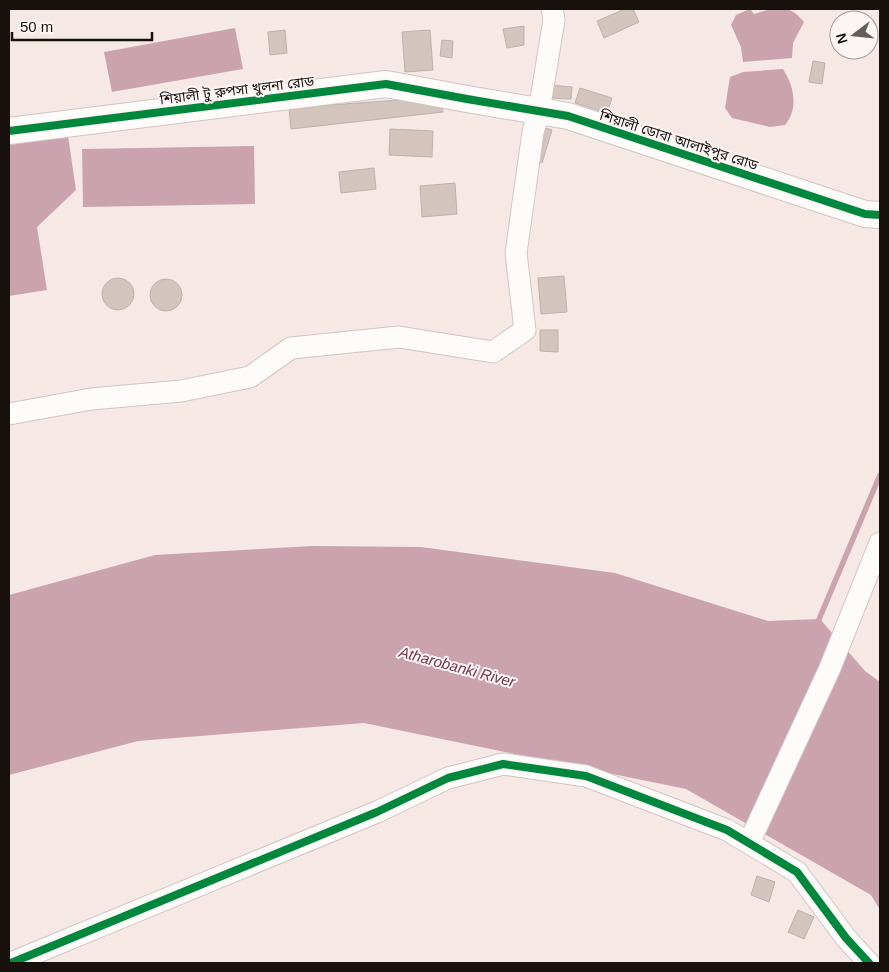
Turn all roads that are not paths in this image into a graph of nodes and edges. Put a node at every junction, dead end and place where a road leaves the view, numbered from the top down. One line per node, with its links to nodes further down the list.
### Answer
1 (552, 9): 3 (street)
2 (467, 100): 3 (street, শিয়ালী ডোবা আলাইপুর রোড); 4 (street, শিয়ালী টু রুপসা খুলনা রোড)
3 (539, 111): 5 (street, শিয়ালী ডোবা আলাইপুর রোড); 6 (street)
4 (9, 131)
5 (880, 215)
6 (9, 414)
7 (880, 544): 8 (street)
8 (752, 836): 9 (street); 10 (street)
9 (11, 963)
10 (869, 963)

